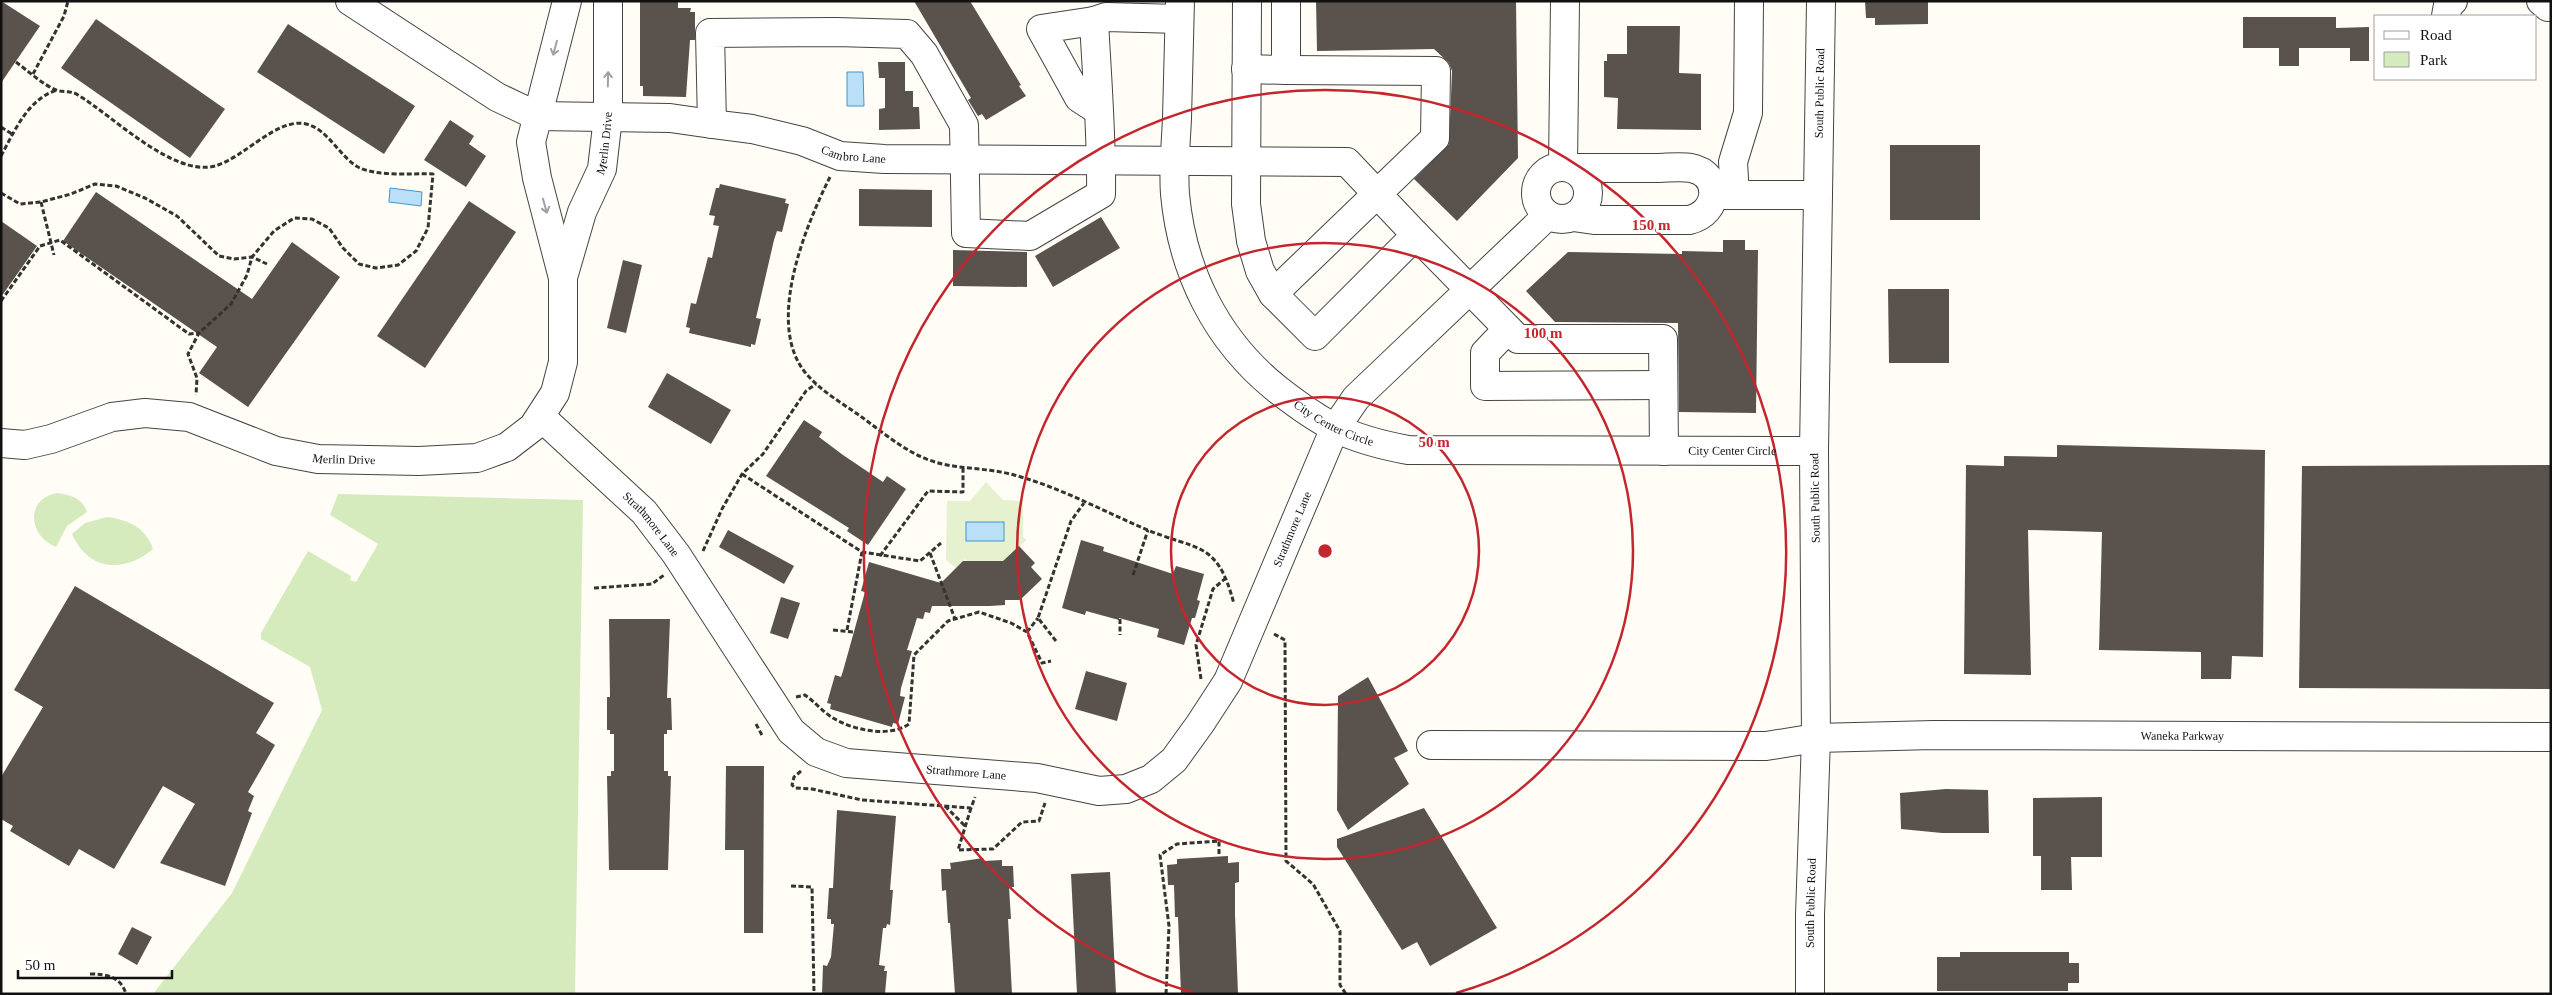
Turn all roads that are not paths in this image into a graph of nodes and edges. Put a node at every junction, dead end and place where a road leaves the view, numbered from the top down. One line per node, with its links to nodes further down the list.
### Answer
1 (350, 1): 16 (street)
2 (567, 1): 16 (street, Merlin Drive, one-way to 16)
3 (608, 1): 17 (street, Merlin Drive, one-way to 3)
4 (1247, 1): 13 (street)
5 (1286, 1): 14 (street)
6 (1565, 1): 23 (street)
7 (1749, 1): 25 (street)
8 (1821, 1): 26 (street, South Public Road)
9 (2454, 1): 11 (street)
10 (1180, 10): 12 (street); 20 (street, City Center Circle)
11 (2446, 15)
12 (1094, 21): 15 (street); 15 (street)
13 (1246, 69): 14 (street); 22 (street)
14 (1286, 70): 24 (street)
15 (1099, 111): 21 (street)
16 (537, 116): 17 (street, Cambro Lane); 29 (street, Merlin Drive, one-way to 29)
17 (608, 117): 18 (street, Cambro Lane); 29 (street, Merlin Drive)
18 (712, 124): 19 (street, Cambro Lane); 19 (street)
19 (965, 161): 21 (street, Cambro Lane); 21 (street)
20 (1176, 161): 21 (street, Cambro Lane); 22 (street, Cambro Lane); 35 (street, City Center Circle)
21 (1102, 162)
22 (1246, 162): 24 (street, Cambro Lane); 31 (street)
23 (1567, 167): 25 (street); 27 (street); 27 (street)
24 (1376, 193): 28 (street, Cambro Lane); 31 (street)
25 (1725, 195): 26 (street); 27 (street)
26 (1818, 195): 38 (street, South Public Road)
27 (1561, 216): 30 (street, Strathmore Lane)
28 (1416, 235): 30 (street, Cambro Lane); 31 (street)
29 (563, 278): 34 (street, Merlin Drive)
30 (1469, 289): 32 (street, Cambro Lane); 35 (street, Strathmore Lane)
31 (1273, 294)
32 (1508, 329): 33 (street); 33 (street)
33 (1663, 386): 37 (street)
34 (541, 417): 35 (street, Strathmore Lane); 36 (street, Merlin Drive)
35 (1334, 430): 37 (street, City Center Circle)
36 (1, 443)
37 (1664, 451): 38 (street, City Center Circle)
38 (1814, 451): 39 (street, South Public Road)
39 (1816, 738): 40 (street, Waneka Parkway); 41 (street, Waneka Parkway); 42 (street, South Public Road)
40 (2551, 738)
41 (1431, 745)
42 (1810, 994)

